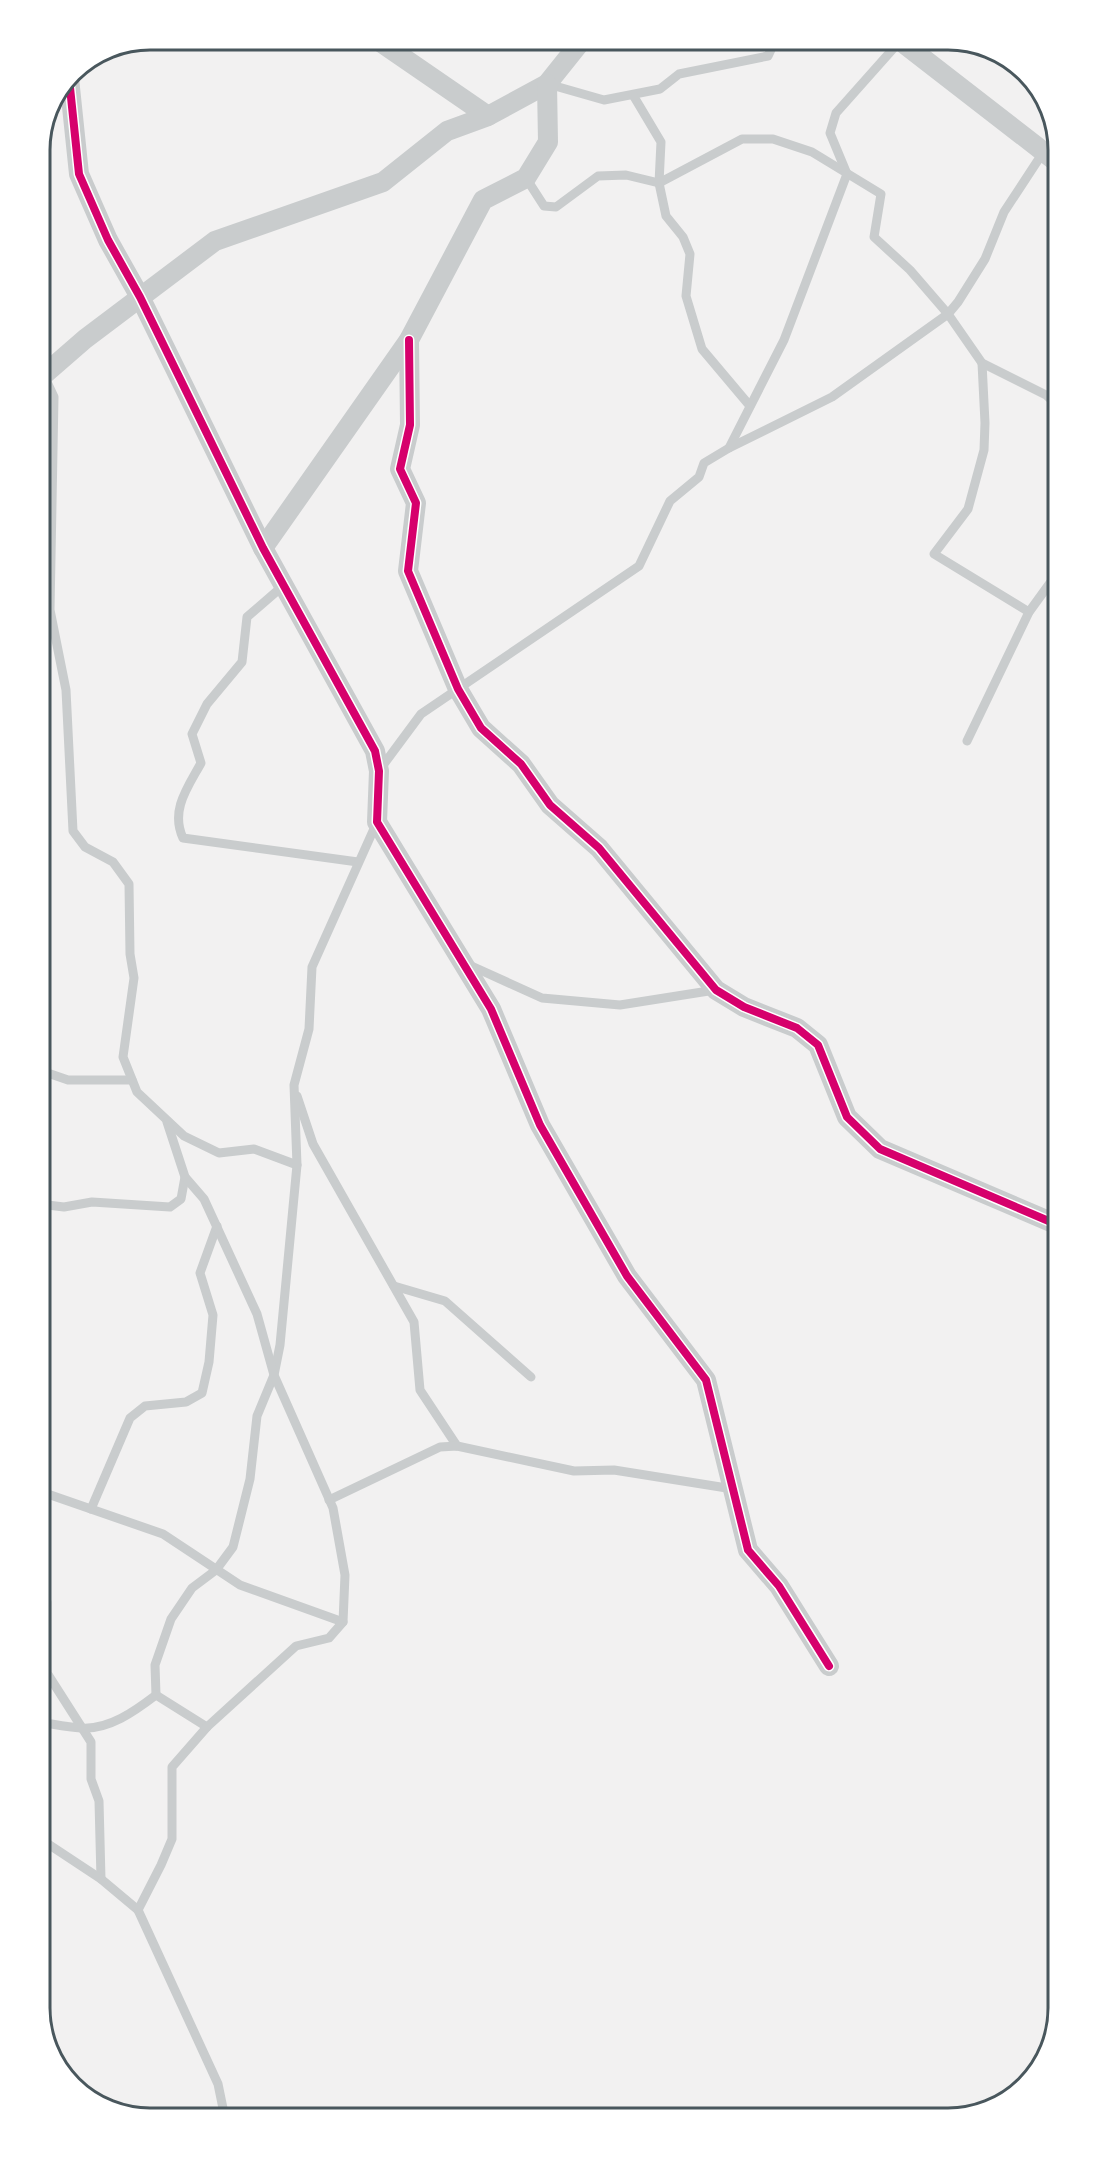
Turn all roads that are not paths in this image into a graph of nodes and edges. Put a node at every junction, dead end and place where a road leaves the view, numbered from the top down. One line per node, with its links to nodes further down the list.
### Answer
1 (392, 50): 9 (street)
2 (574, 50): 6 (street)
3 (771, 50): 8 (lane)
4 (890, 50): 12 (lane)
5 (912, 50): 10 (street)
6 (547, 84): 8 (lane); 9 (street); 13 (street)
7 (70, 89): 15 (street)
8 (633, 95): 14 (lane)
9 (488, 116): 15 (street)
10 (1048, 155)
11 (1048, 161): 16 (lane)
12 (847, 174): 14 (lane); 16 (lane); 22 (lane)
13 (526, 177): 14 (lane); 17 (street)
14 (659, 183): 22 (lane)
15 (140, 297): 19 (street); 24 (street)
16 (948, 314): 18 (lane); 23 (lane)
17 (409, 340): 24 (street); 30 (street)
18 (982, 363): 21 (lane); 29 (lane)
19 (50, 365)
20 (50, 390): 28 (lane)
21 (1048, 397)
22 (750, 406): 23 (lane)
23 (729, 448): 30 (lane)
24 (263, 548): 25 (street)
25 (284, 585): 32 (street); 34 (lane)
26 (1048, 586): 29 (lane)
27 (50, 610): 38 (lane)
28 (50, 610)
29 (1029, 612): 31 (lane)
30 (458, 689): 32 (lane); 36 (street)
31 (967, 741)
32 (379, 771): 33 (street)
33 (376, 822): 34 (lane); 35 (street)
34 (358, 862): 39 (lane)
35 (462, 962): 36 (lane); 50 (street)
36 (716, 990): 44 (street)
37 (50, 1074): 38 (lane)
38 (132, 1080): 40 (lane)
39 (294, 1086): 41 (lane); 46 (lane)
40 (166, 1120): 41 (lane); 42 (lane)
41 (297, 1165): 47 (lane)
42 (185, 1177): 43 (lane); 45 (lane)
43 (50, 1205)
44 (1048, 1221)
45 (217, 1226): 47 (lane); 53 (lane)
46 (394, 1287): 48 (lane); 49 (lane)
47 (274, 1375): 52 (lane); 54 (lane)
48 (531, 1377)
49 (457, 1446): 50 (lane); 52 (lane)
50 (733, 1489): 56 (street)
51 (50, 1495): 53 (lane)
52 (329, 1500): 55 (lane)
53 (91, 1509): 54 (lane)
54 (216, 1570): 55 (lane); 58 (lane)
55 (343, 1622): 60 (lane)
56 (829, 1665)
57 (50, 1678): 61 (lane)
58 (156, 1695): 60 (lane); 61 (lane)
59 (50, 1724): 61 (lane)
60 (207, 1727): 64 (lane)
61 (83, 1728): 63 (lane)
62 (50, 1845): 63 (lane)
63 (101, 1880): 64 (lane)
64 (138, 1910): 65 (lane)
65 (223, 2107)

